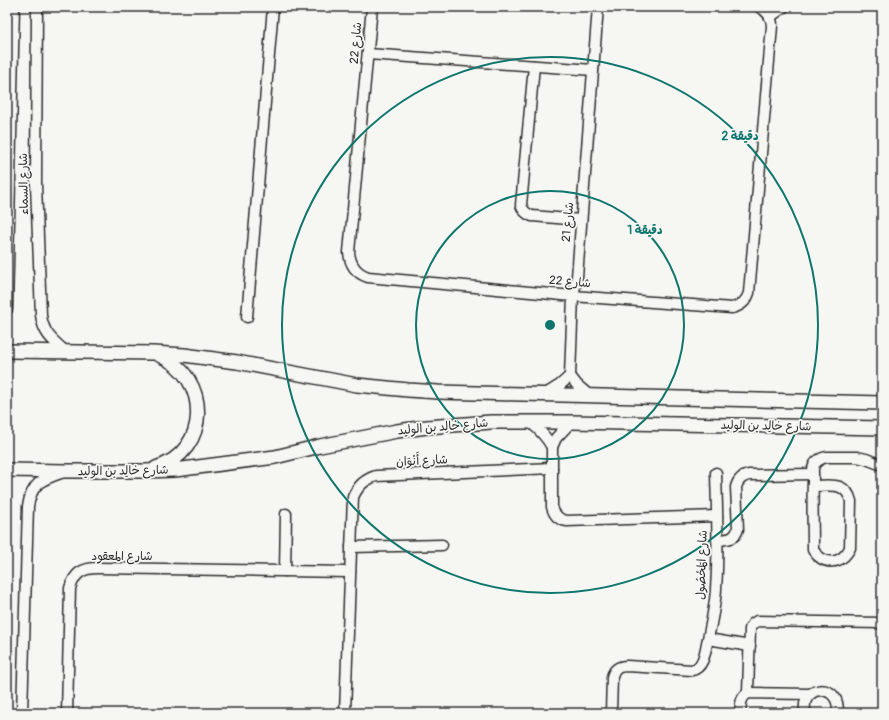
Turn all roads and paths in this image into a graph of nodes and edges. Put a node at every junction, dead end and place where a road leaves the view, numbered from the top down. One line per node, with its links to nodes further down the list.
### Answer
1 (14, 7): 10 (street, شارع السماء)
2 (36, 7): 19 (street, شارع السماء)
3 (273, 7): 17 (street)
4 (372, 7): 11 (street, شارع 22)
5 (598, 7): 13 (street, شارع 21)
6 (759, 7): 9 (street)
7 (784, 7): 9 (street)
8 (7, 11): 10 (street)
9 (770, 17): 15 (street, شارع 22)
10 (14, 28): 16 (street, شارع السماء)
11 (368, 54): 12 (street); 15 (street, شارع 22)
12 (534, 66): 13 (street); 14 (street)
13 (593, 70): 14 (street, شارع 21)
14 (581, 220): 15 (street, شارع 21)
15 (573, 296): 21 (street, شارع 21)
16 (7, 309)
17 (247, 317)
18 (7, 351): 19 (street)
19 (66, 352): 20 (street)
20 (153, 353): 22 (street); 33 (street)
21 (570, 376): 22 (street); 23 (street)
22 (543, 395): 23 (street)
23 (590, 396): 24 (street)
24 (882, 403)
25 (530, 422): 26 (street, شارع خالِد بن الوليد); 28 (street); 33 (street, شارع خالِد بن الوليد)
26 (571, 422): 27 (street, شارع خالِد بن الوليد); 28 (street)
27 (882, 428)
28 (552, 447): 30 (street, شارع المَحْصُول)
29 (882, 464): 35 (street)
30 (552, 468): 38 (street, شارع المَحْصُول); 41 (street, شارع أَنْوَان)
31 (7, 470): 32 (street, شارع خالِد بن الوليد)
32 (66, 471): 33 (street, شارع خالِد بن الوليد); 49 (street)
33 (145, 471)
34 (716, 473): 38 (street)
35 (813, 474): 36 (street); 39 (street)
36 (813, 486): 36 (street)
37 (286, 514): 42 (street)
38 (717, 516): 39 (street, شارع المَحْصُول)
39 (717, 540): 45 (street, شارع المَحْصُول)
40 (442, 546): 41 (street)
41 (351, 547): 43 (street, شارع أَنْوَان)
42 (285, 571): 43 (street, شارع المعقود); 50 (street, شارع المعقود)
43 (350, 572): 51 (street, شارع أَنْوَان)
44 (882, 623): 46 (street)
45 (708, 639): 46 (street); 52 (street, شارع المَحْصُول)
46 (750, 646): 47 (street)
47 (748, 693): 48 (street); 53 (street)
48 (811, 694): 54 (street); 55 (street)
49 (22, 713)
50 (67, 713)
51 (344, 713)
52 (611, 713)
53 (740, 713)
54 (805, 713)
55 (838, 713)

